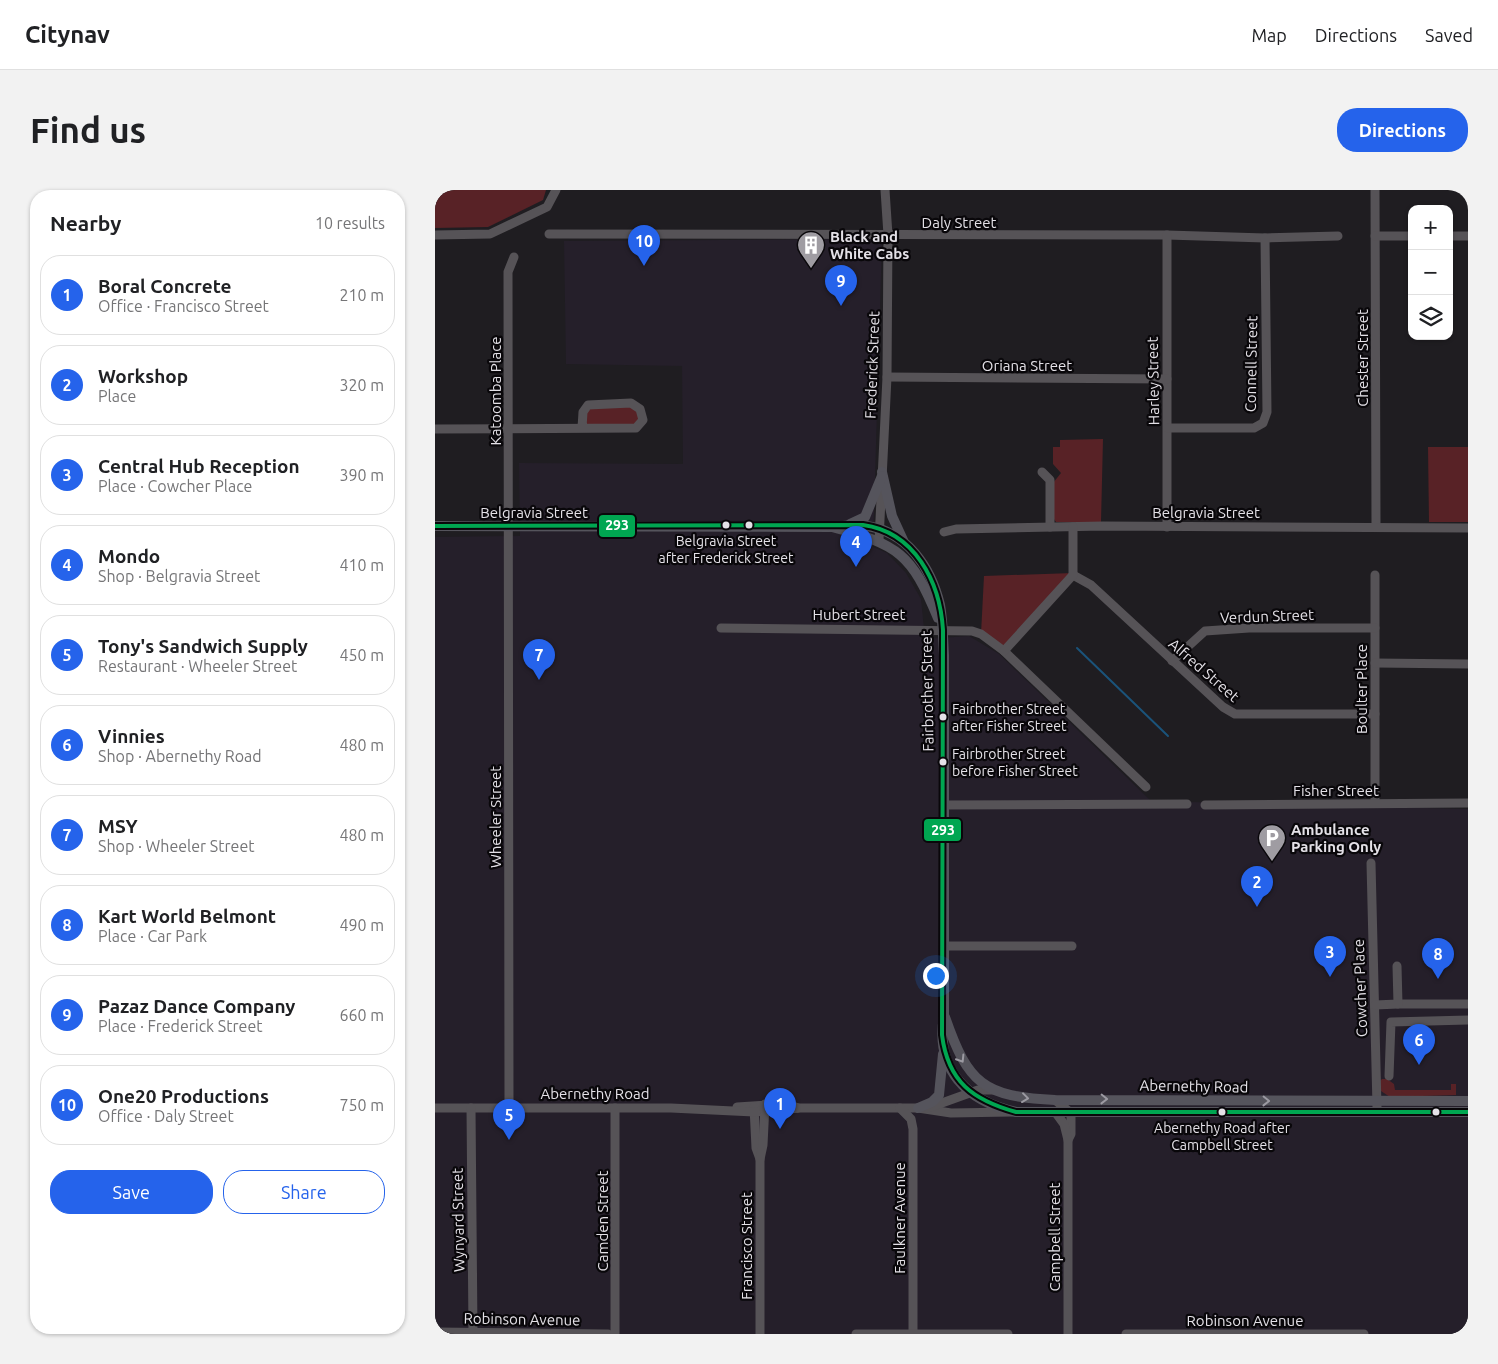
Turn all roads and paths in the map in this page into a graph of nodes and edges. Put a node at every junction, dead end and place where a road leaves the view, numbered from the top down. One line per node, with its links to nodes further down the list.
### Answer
1 (556, 190): 5 (street)
2 (885, 190): 6 (street, Frederick Street)
3 (1375, 190): 9 (street, Chester Street)
4 (549, 234): 6 (street, Daly Street)
5 (435, 235)
6 (888, 235): 7 (street, Daly Street); 15 (street, Frederick Street)
7 (1167, 235): 13 (street, Daly Street); 16 (street, Harley Street)
8 (1338, 236): 13 (street, Daly Street)
9 (1375, 236): 10 (street); 27 (street, Chester Street)
10 (1408, 236)
11 (1453, 236): 12 (street)
12 (1468, 236)
13 (1265, 238): 20 (street, Connell Street)
14 (514, 257): 18 (street, Katoomba Place)
15 (887, 377): 16 (street, Oriana Street); 23 (street, Frederick Street)
16 (1167, 379): 20 (street, Harley Street)
17 (435, 428): 18 (street)
18 (508, 428): 19 (street); 28 (street, Katoomba Place)
19 (582, 428): 19 (street)
20 (1168, 428): 31 (street, Harley Street)
21 (1042, 472): 24 (street)
22 (1057, 473): 24 (street)
23 (882, 474): 26 (main road); 34 (street, Frederick Street); 37 (main road)
24 (1050, 480): 32 (street)
25 (435, 526): 28 (main road, Belgravia Street)
26 (847, 526): 29 (main road, Fairbrother Street); 34 (main road, Fairbrother Street)
27 (1376, 526): 31 (street, Belgravia Street); 33 (street, Belgravia Street)
28 (509, 527): 29 (main road, Belgravia Street); 74 (street, Wheeler Street)
29 (832, 527): 36 (main road, Belgravia Street)
30 (1073, 527): 31 (street, Belgravia Street); 32 (street, Belgravia Street); 38 (street)
31 (1167, 527)
32 (1050, 528): 35 (street, Belgravia Street)
33 (1468, 528)
34 (880, 529): 36 (street, Frederick Street); 37 (main road, Fairbrother Street)
35 (944, 532)
36 (879, 540): 42 (main road, Belgravia Street)
37 (904, 542): 42 (main road, Fairbrother Street)
38 (1073, 575): 43 (street); 44 (street, Alfred Street)
39 (1375, 575): 41 (street, Boulter Place)
40 (721, 628): 42 (street, Hubert Street)
41 (1375, 628): 44 (street, Verdun Street); 45 (street, Boulter Place)
42 (942, 629): 43 (street, Hubert Street); 53 (main road, Fairbrother Street)
43 (1004, 651): 48 (street, Hubert Street)
44 (1172, 661): 47 (street, Alfred Street)
45 (1375, 663): 46 (street); 47 (street, Boulter Place)
46 (1468, 664)
47 (1375, 714): 49 (street, Boulter Place)
48 (1146, 787)
49 (1375, 803): 51 (street, Fisher Street); 52 (street, Fisher Street)
50 (1187, 804): 53 (street)
51 (1205, 804)
52 (1468, 804)
53 (944, 805): 55 (main road, Fairbrother Street)
54 (1371, 863): 60 (street, Cowcher Place)
55 (944, 946): 56 (street); 61 (main road, Fairbrother Street)
56 (1072, 946)
57 (1397, 966): 58 (street)
58 (1398, 1004): 59 (street); 60 (street)
59 (1468, 1004)
60 (1375, 1006): 64 (street, Cowcher Place)
61 (944, 1016): 65 (main road, Fairbrother Street); 67 (main road, Fairbrother Street, one-way to 67)
62 (1468, 1020): 63 (street)
63 (1391, 1022): 64 (street); 66 (street)
64 (1375, 1023): 71 (street, Cowcher Place)
65 (943, 1048): 68 (main road, Fairbrother Street); 78 (main road)
66 (1389, 1076)
67 (995, 1090): 68 (street, Abernethy Road); 69 (main road, Abernethy Road, one-way to 69)
68 (970, 1092): 78 (street, Abernethy Road); 80 (main road, Fairbrother Street)
69 (1055, 1100): 71 (main road, Abernethy Road, one-way to 71); 83 (street)
70 (1468, 1101): 71 (main road, Abernethy Road)
71 (1377, 1107): 82 (main road, Abernethy Road); 83 (main road, Abernethy Road)
72 (435, 1108): 73 (street, Abernethy Road)
73 (471, 1108): 74 (street, Abernethy Road); 87 (street, Wynyard Street)
74 (509, 1108): 75 (street, Abernethy Road)
75 (615, 1108): 79 (street, Abernethy Road); 90 (street, Camden Street)
76 (765, 1108): 77 (street, Abernethy Road); 79 (street, Abernethy Road); 85 (street, Francisco Street)
77 (900, 1108): 78 (street, Abernethy Road); 88 (street, Faulkner Avenue)
78 (922, 1108): 80 (street, Abernethy Road)
79 (754, 1109): 85 (street, Francisco Street)
80 (1016, 1112): 81 (main road, Abernethy Road)
81 (1056, 1112): 83 (main road, Abernethy Road); 84 (street, Campbell Street)
82 (1468, 1112)
83 (1071, 1113): 84 (street, Campbell Street)
84 (1068, 1140): 94 (street, Campbell Street)
85 (760, 1159): 91 (street, Francisco Street)
86 (435, 1332): 87 (street, Robinson Avenue)
87 (473, 1332): 89 (street, Robinson Avenue)
88 (913, 1333): 92 (street); 93 (street)
89 (608, 1334)
90 (615, 1334)
91 (760, 1334)
92 (855, 1334)
93 (1008, 1334)
94 (1068, 1334)
95 (1126, 1334): 96 (street, Robinson Avenue)
96 (1364, 1334)

